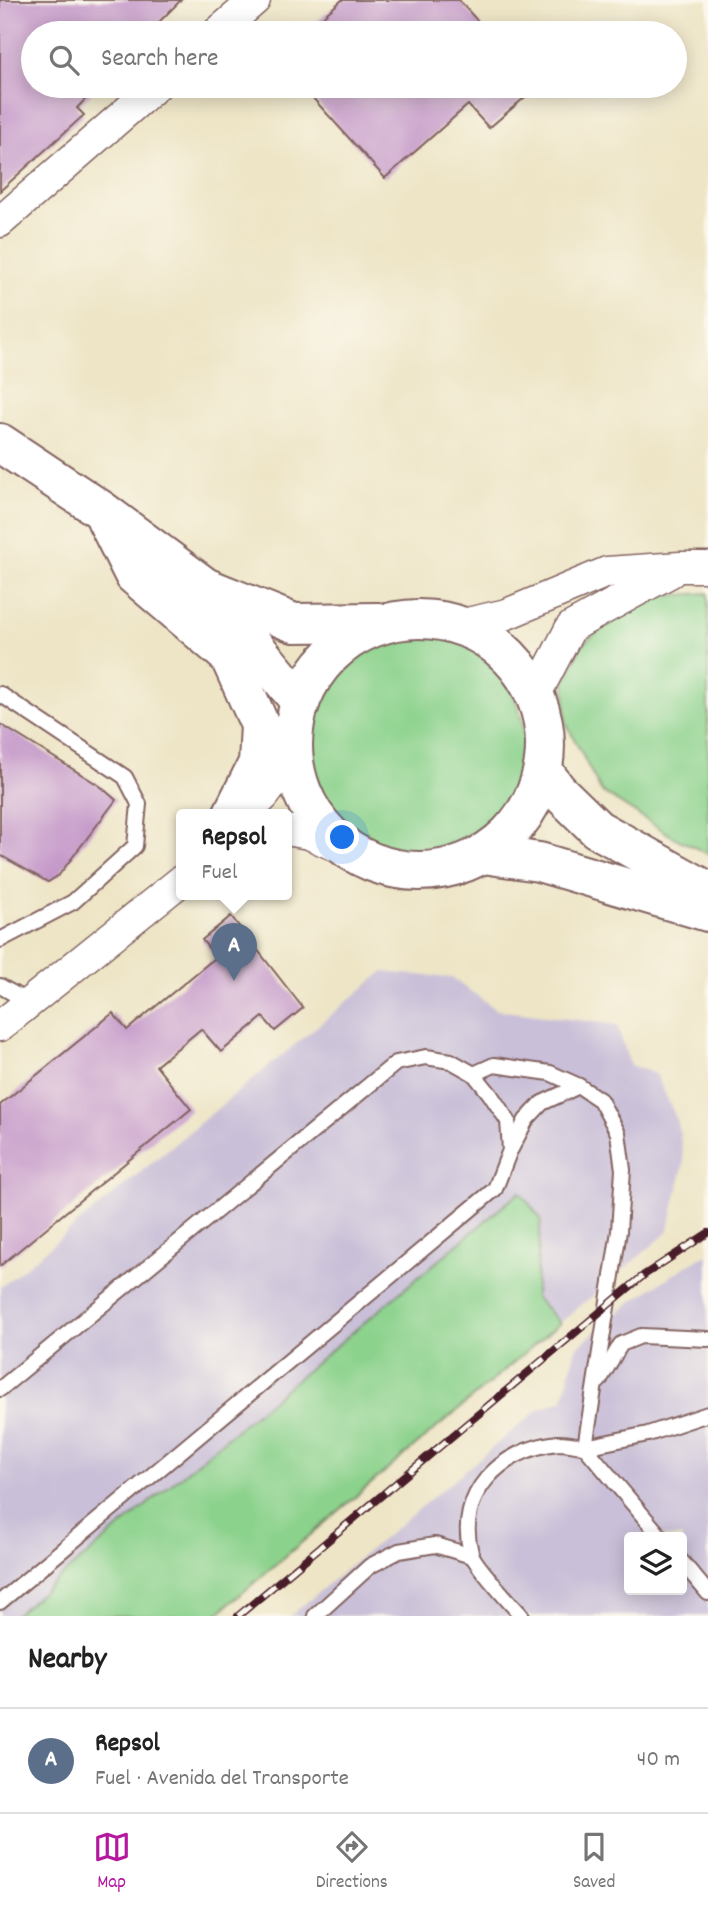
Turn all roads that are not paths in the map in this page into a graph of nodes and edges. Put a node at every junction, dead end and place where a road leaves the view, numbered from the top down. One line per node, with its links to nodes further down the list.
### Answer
1 (255, 0): 2 (street)
2 (231, 21)
3 (142, 98): 4 (street)
4 (0, 222)
5 (0, 443): 6 (highway)
6 (102, 510): 8 (highway); 16 (highway)
7 (694, 567): 10 (street); 12 (street)
8 (205, 587): 9 (highway); 13 (highway)
9 (384, 622): 10 (highway); 13 (highway)
10 (463, 624): 12 (highway)
11 (0, 694): 24 (lane)
12 (536, 694): 15 (highway)
13 (299, 699): 14 (highway)
14 (291, 761): 17 (street); 19 (highway)
15 (543, 771): 20 (highway); 22 (highway)
16 (235, 809)
17 (250, 809)
18 (292, 831): 19 (street)
19 (347, 851): 20 (highway)
20 (484, 854): 23 (highway)
21 (176, 884): 26 (street)
22 (708, 891)
23 (708, 912)
24 (0, 940)
25 (0, 986): 26 (lane)
26 (30, 1003): 27 (street)
27 (0, 1027)
28 (474, 1074): 29 (lane); 30 (lane); 33 (lane)
29 (579, 1086): 30 (lane); 32 (lane)
30 (510, 1150): 40 (lane)
31 (708, 1339): 32 (lane)
32 (594, 1388): 35 (lane)
33 (0, 1389)
34 (708, 1414): 35 (lane)
35 (585, 1447): 36 (lane); 37 (lane)
36 (657, 1532)
37 (472, 1556): 41 (lane); 42 (lane)
38 (687, 1568): 39 (lane)
39 (708, 1593)
40 (0, 1602)
41 (315, 1616)
42 (522, 1616)

